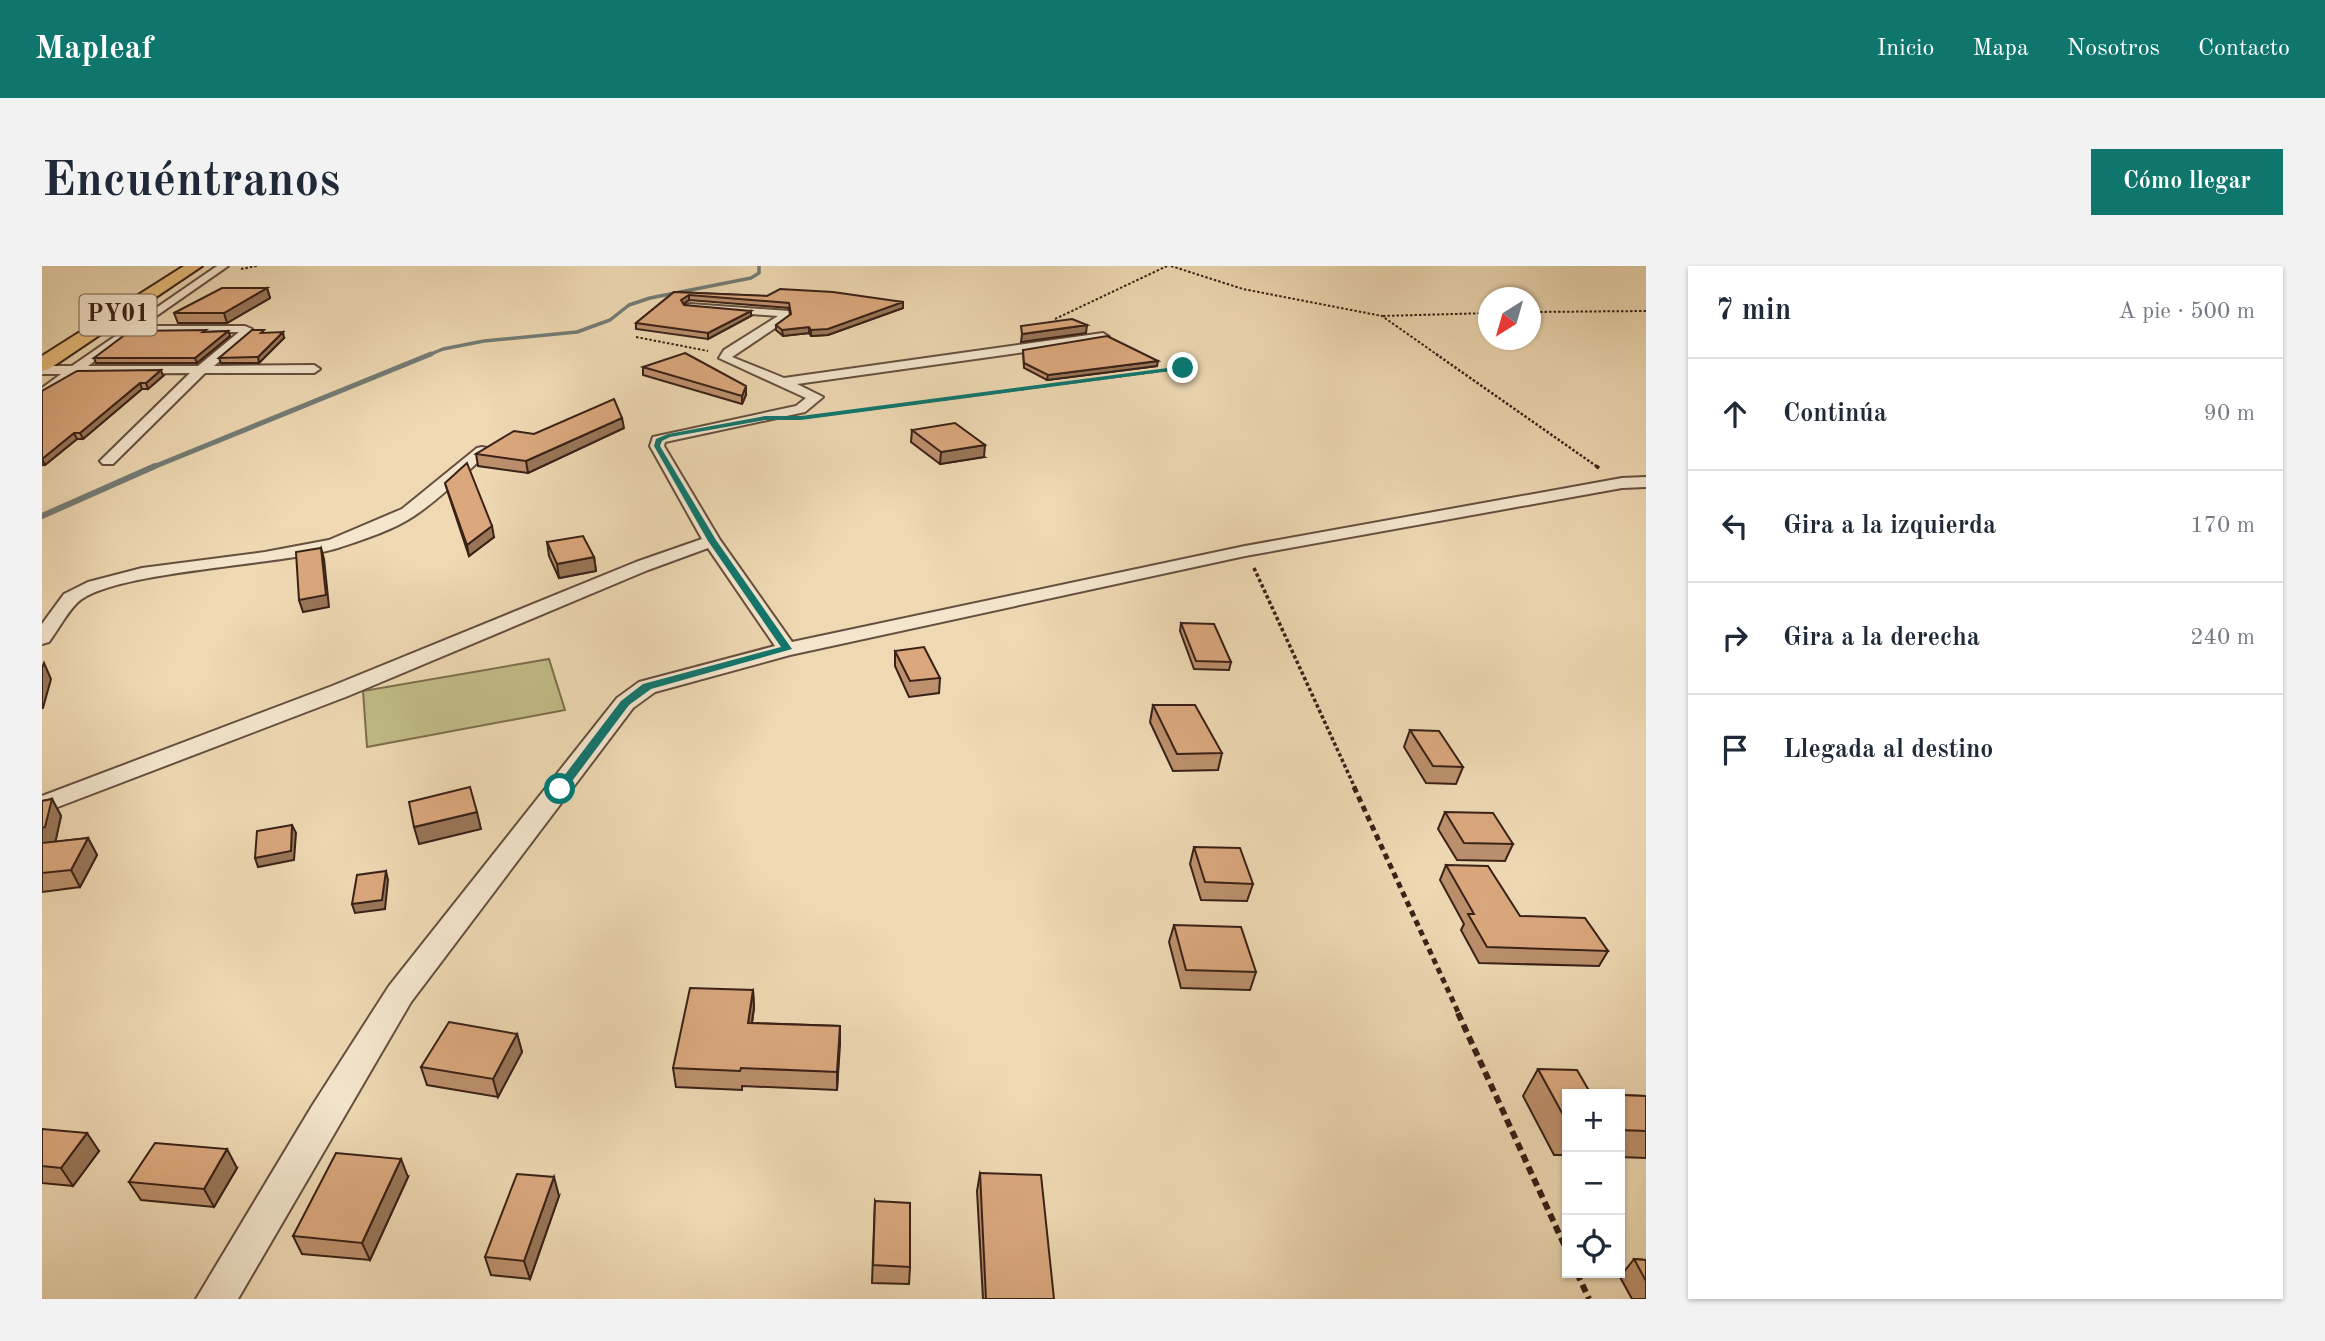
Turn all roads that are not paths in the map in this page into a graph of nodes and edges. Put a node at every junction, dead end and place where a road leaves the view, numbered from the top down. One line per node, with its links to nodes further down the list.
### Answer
1 (194, 266): 4 (highway, PY01)
2 (223, 266): 5 (street)
3 (689, 306): 12 (street)
4 (95, 330): 5 (street); 7 (highway, PY01)
5 (129, 330): 8 (street); 11 (street)
6 (1103, 337): 12 (street)
7 (42, 365)
8 (202, 369): 9 (street); 11 (street); 15 (street)
9 (314, 369)
10 (42, 370): 11 (street)
11 (75, 370): 13 (street)
12 (785, 382): 17 (street)
13 (42, 394)
14 (482, 451): 18 (street)
15 (108, 461)
16 (1646, 482): 19 (street)
17 (712, 541): 19 (street); 20 (street)
18 (42, 638)
19 (787, 649): 21 (street)
20 (42, 805)
21 (216, 1299)

